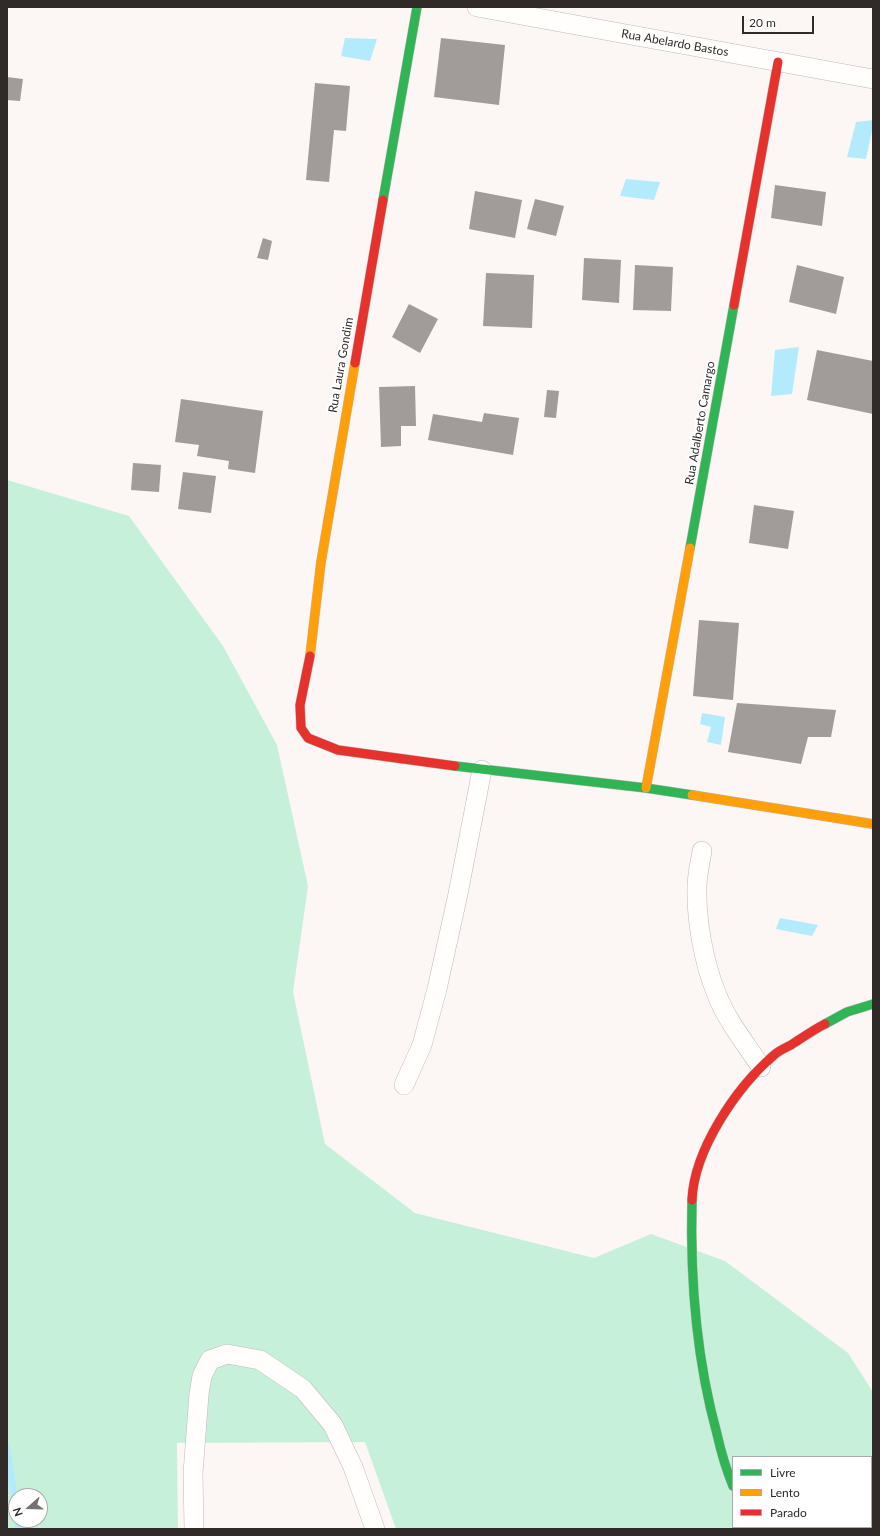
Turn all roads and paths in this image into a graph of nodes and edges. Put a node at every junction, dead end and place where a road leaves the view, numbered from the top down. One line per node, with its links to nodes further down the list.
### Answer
1 (417, 7): 5 (street, Rua Laura Gondim)
2 (476, 7): 3 (street, Rua Abelardo Bastos)
3 (778, 62): 4 (street, Rua Abelardo Bastos); 6 (street, Rua Adalberto Camargo)
4 (873, 79)
5 (482, 770): 6 (street); 11 (street)
6 (646, 788): 7 (street)
7 (873, 824)
8 (702, 851): 10 (street)
9 (873, 1004): 10 (street)
10 (761, 1067): 12 (street)
11 (404, 1085)
12 (732, 1484)
13 (194, 1529): 14 (street)
14 (375, 1529)

